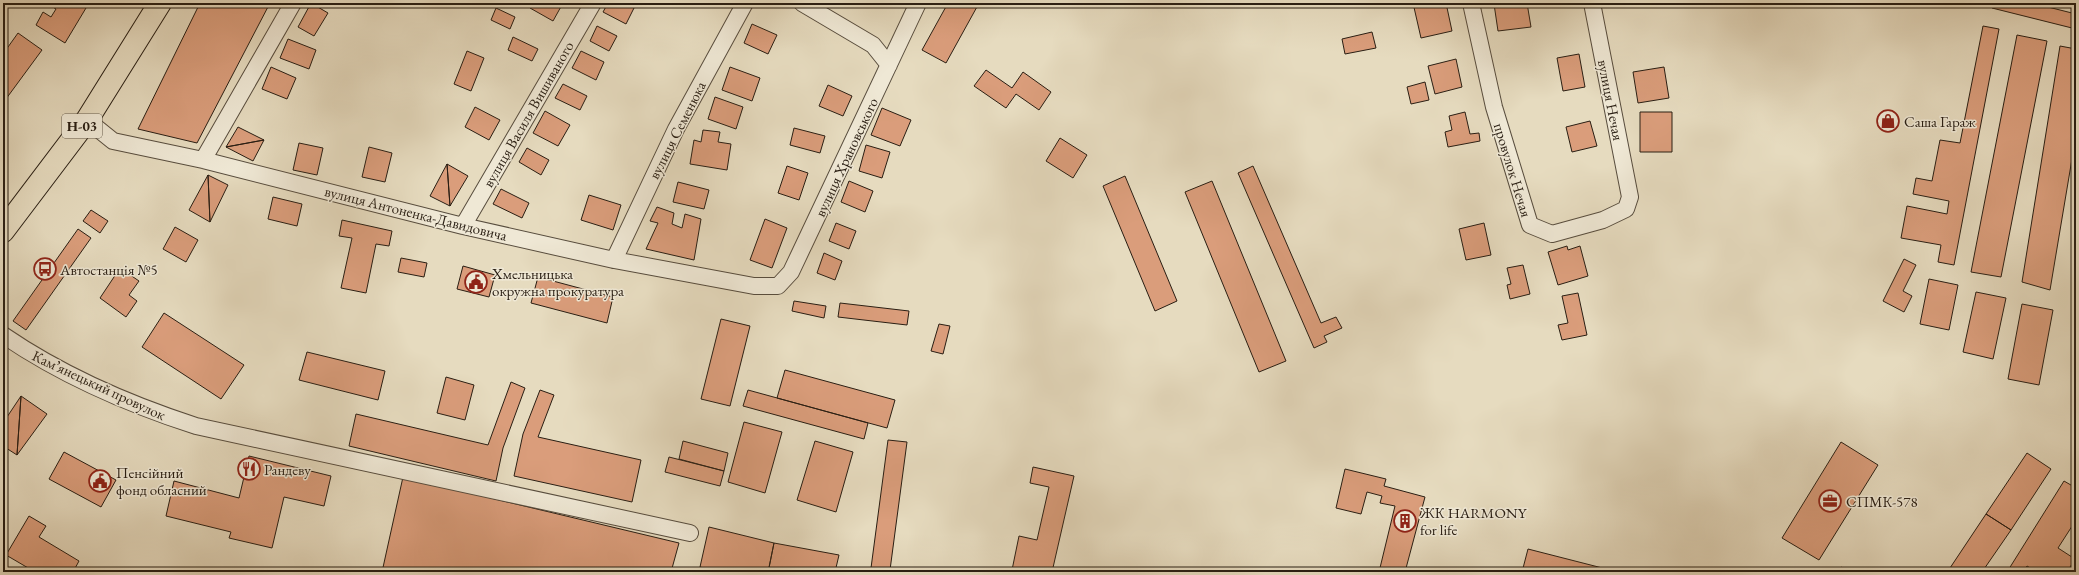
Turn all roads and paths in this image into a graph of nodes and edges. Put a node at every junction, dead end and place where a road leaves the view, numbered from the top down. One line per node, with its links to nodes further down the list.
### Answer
1 (160, 3): 10 (main road, Н-03)
2 (293, 3): 11 (street)
3 (593, 3): 13 (street, вулиця Василя Вишиваного)
4 (745, 3): 15 (street, вулиця Семенюка)
5 (802, 3): 9 (street)
6 (918, 3): 9 (street, вулиця Храновського)
7 (1471, 3): 12 (street, провулок Нечая)
8 (1592, 3): 12 (street, вулиця Нечая)
9 (889, 65): 16 (street, вулиця Храновського)
10 (87, 120): 11 (street, вулиця Антоненка-Давидовича); 14 (main road, Н-03)
11 (203, 160): 13 (street, вулиця Антоненка-Давидовича)
12 (1630, 197)
13 (463, 226): 15 (street, вулиця Антоненка-Давидовича)
14 (3, 230)
15 (614, 260): 16 (street, вулиця Антоненка-Давидовича)
16 (754, 286)
17 (3, 335): 18 (street, Камʼянецький провулок)
18 (690, 533)

